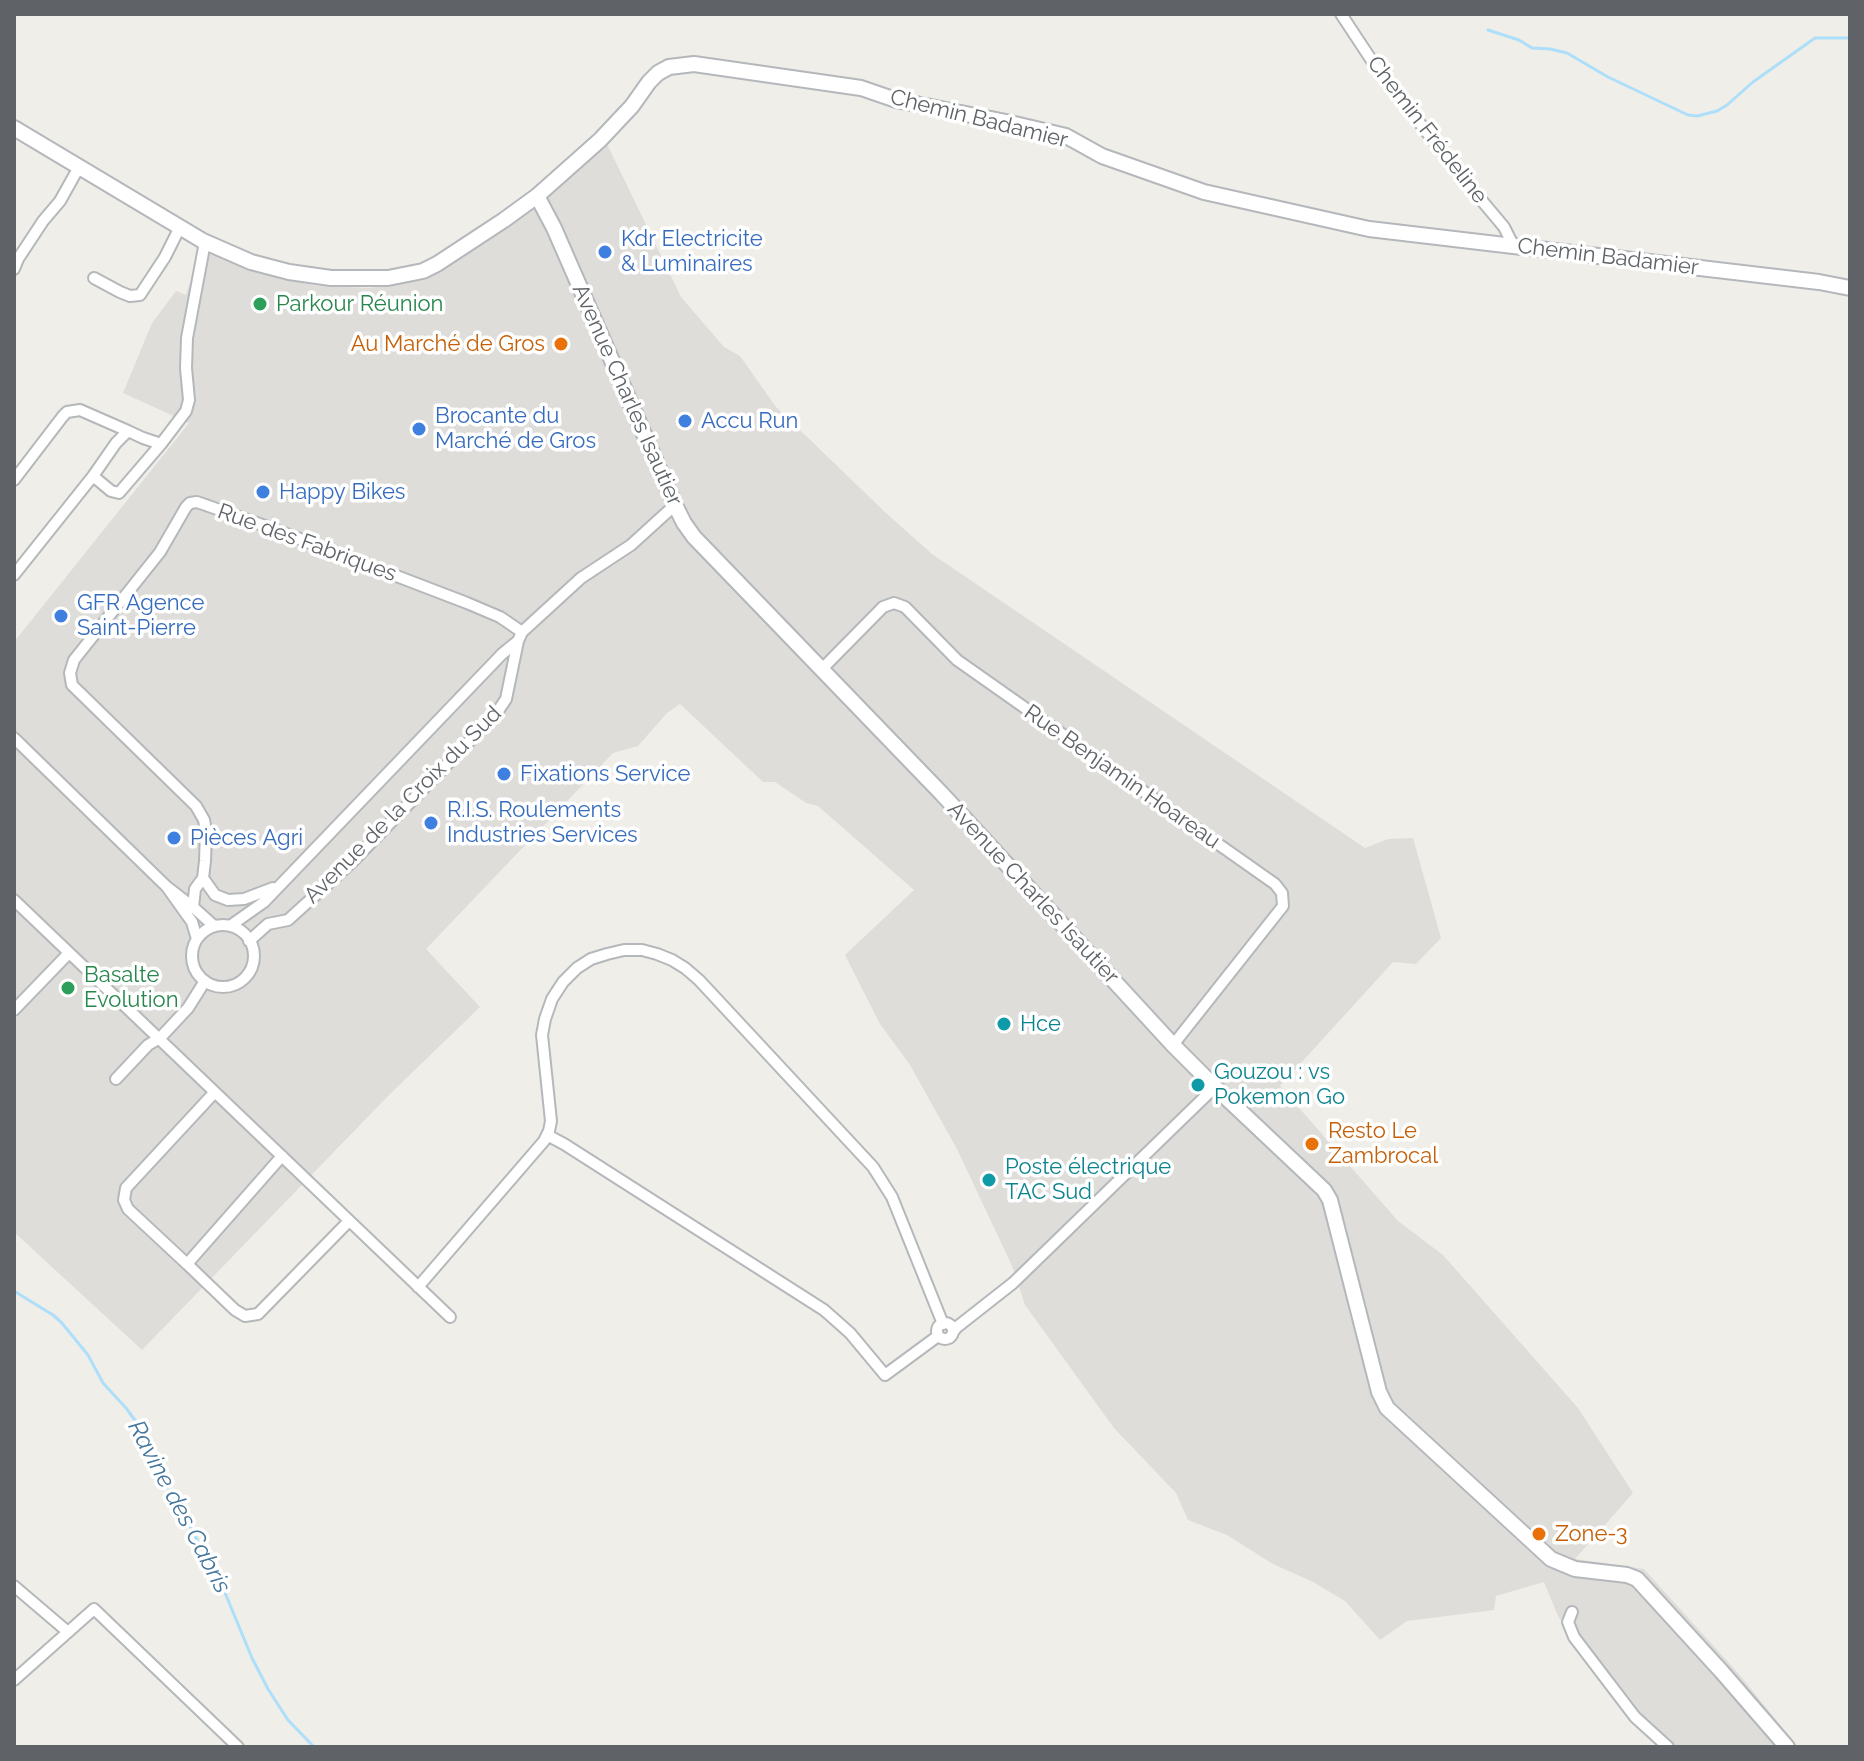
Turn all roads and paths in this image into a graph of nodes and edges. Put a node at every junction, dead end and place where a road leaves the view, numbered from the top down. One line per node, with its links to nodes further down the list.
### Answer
1 (1341, 14): 7 (street, Chemin Frédeline)
2 (14, 128): 3 (street, Chemin Badamier)
3 (79, 167): 5 (street, Chemin Badamier); 8 (street)
4 (537, 196): 6 (street, Chemin Badamier); 7 (street, Chemin Badamier); 15 (street, Avenue Charles Isautier)
5 (180, 227): 6 (street, Chemin Badamier); 9 (street)
6 (205, 242): 12 (street)
7 (1513, 245): 10 (street, Chemin Badamier)
8 (14, 269)
9 (94, 278)
10 (1850, 288)
11 (128, 431): 12 (street); 13 (street); 14 (street)
12 (161, 444): 13 (street)
13 (93, 476): 16 (street)
14 (14, 480)
15 (675, 505): 17 (street); 18 (street, Avenue Charles Isautier)
16 (14, 575)
17 (520, 636): 20 (street, Rue des Fabriques); 21 (street, Avenue de la Croix du Sud); 28 (street, Avenue de la Croix du Sud)
18 (821, 670): 33 (street, Avenue Charles Isautier); 33 (street, Rue Benjamin Hoareau)
19 (14, 738): 22 (street)
20 (203, 878): 21 (street); 24 (street, Rue des Fabriques)
21 (281, 883): 26 (street, Avenue de la Croix du Sud)
22 (167, 887): 24 (street); 27 (street)
23 (14, 900): 29 (street)
24 (193, 907): 25 (street)
25 (214, 926): 26 (street); 27 (street)
26 (230, 926): 28 (street)
27 (197, 939): 30 (street)
28 (249, 941): 30 (street)
29 (69, 953): 31 (street); 32 (street)
30 (205, 981): 32 (street)
31 (14, 1010)
32 (160, 1038): 34 (street); 36 (street)
33 (1173, 1045): 35 (street, Avenue Charles Isautier)
34 (116, 1079)
35 (1215, 1087): 43 (street); 50 (street, Avenue Charles Isautier)
36 (214, 1093): 38 (street); 40 (street)
37 (547, 1135): 41 (street); 43 (street); 43 (street)
38 (282, 1156): 39 (street); 40 (street)
39 (349, 1221): 40 (street); 41 (street)
40 (187, 1264)
41 (418, 1287): 42 (street)
42 (450, 1317)
43 (947, 1326)
44 (14, 1586): 46 (street)
45 (1572, 1612): 49 (street)
46 (68, 1632): 47 (street); 48 (street)
47 (14, 1680)
48 (238, 1747)
49 (1668, 1747)
50 (1787, 1747)

